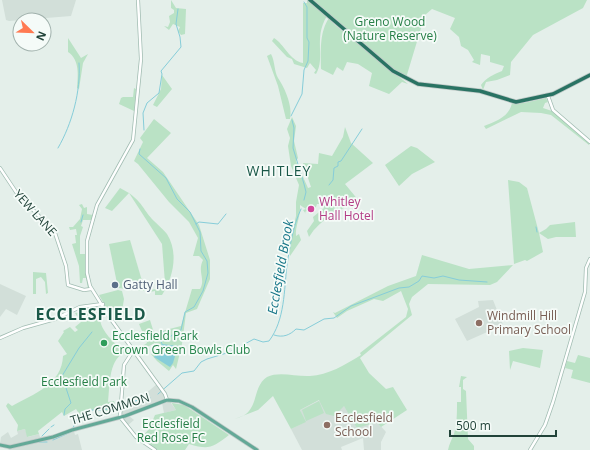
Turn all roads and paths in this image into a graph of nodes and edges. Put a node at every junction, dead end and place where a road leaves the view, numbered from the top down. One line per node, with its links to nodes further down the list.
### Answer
1 (138, 0): 8 (main road)
2 (310, 0): 4 (highway)
3 (590, 75): 4 (highway)
4 (548, 96): 5 (main road)
5 (590, 142)
6 (0, 168): 8 (main road, YEW LANE)
7 (590, 259): 18 (main road)
8 (91, 288): 9 (main road)
9 (103, 304): 10 (main road); 11 (main road)
10 (0, 338)
11 (133, 351): 12 (main road); 13 (main road)
12 (168, 400): 13 (main road, THE COMMON); 17 (main road)
13 (120, 417): 15 (main road, THE COMMON); 16 (main road)
14 (0, 445): 15 (main road, THE COMMON)
15 (4, 449)
16 (155, 450)
17 (257, 450)
18 (530, 450)

